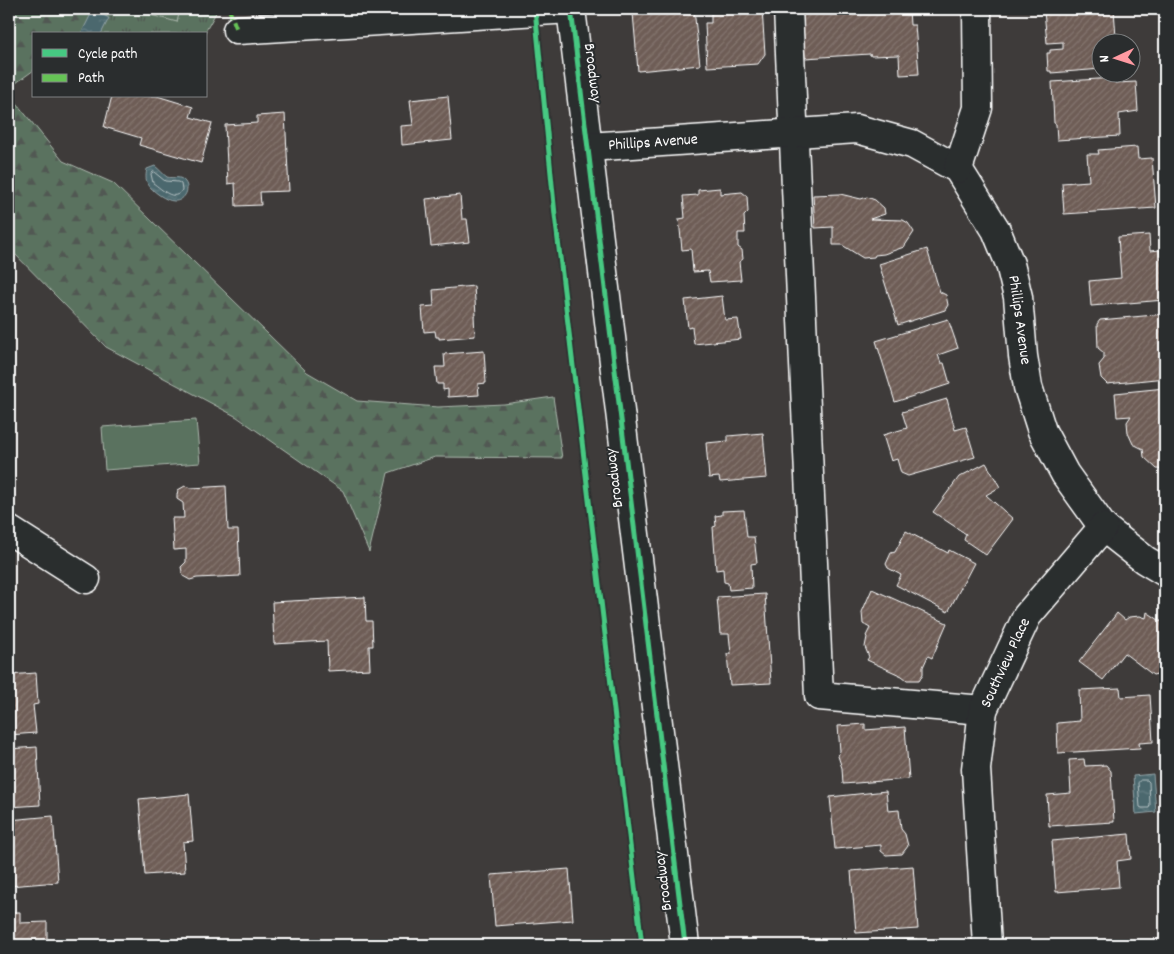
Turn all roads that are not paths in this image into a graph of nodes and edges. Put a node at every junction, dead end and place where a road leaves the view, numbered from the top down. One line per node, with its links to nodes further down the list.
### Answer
1 (571, 9): 4 (street); 6 (street, Broadway)
2 (788, 9): 5 (street)
3 (977, 9): 7 (street)
4 (237, 30)
5 (792, 134): 6 (street, Phillips Avenue); 7 (street, Phillips Avenue); 12 (street)
6 (588, 147): 13 (street, Broadway)
7 (958, 169): 8 (street, Phillips Avenue)
8 (1103, 527): 10 (street, Phillips Avenue); 12 (street, Southview Place)
9 (9, 530): 11 (street)
10 (1165, 572)
11 (86, 579)
12 (983, 710): 14 (street, Southview Place)
13 (685, 945)
14 (987, 945)

